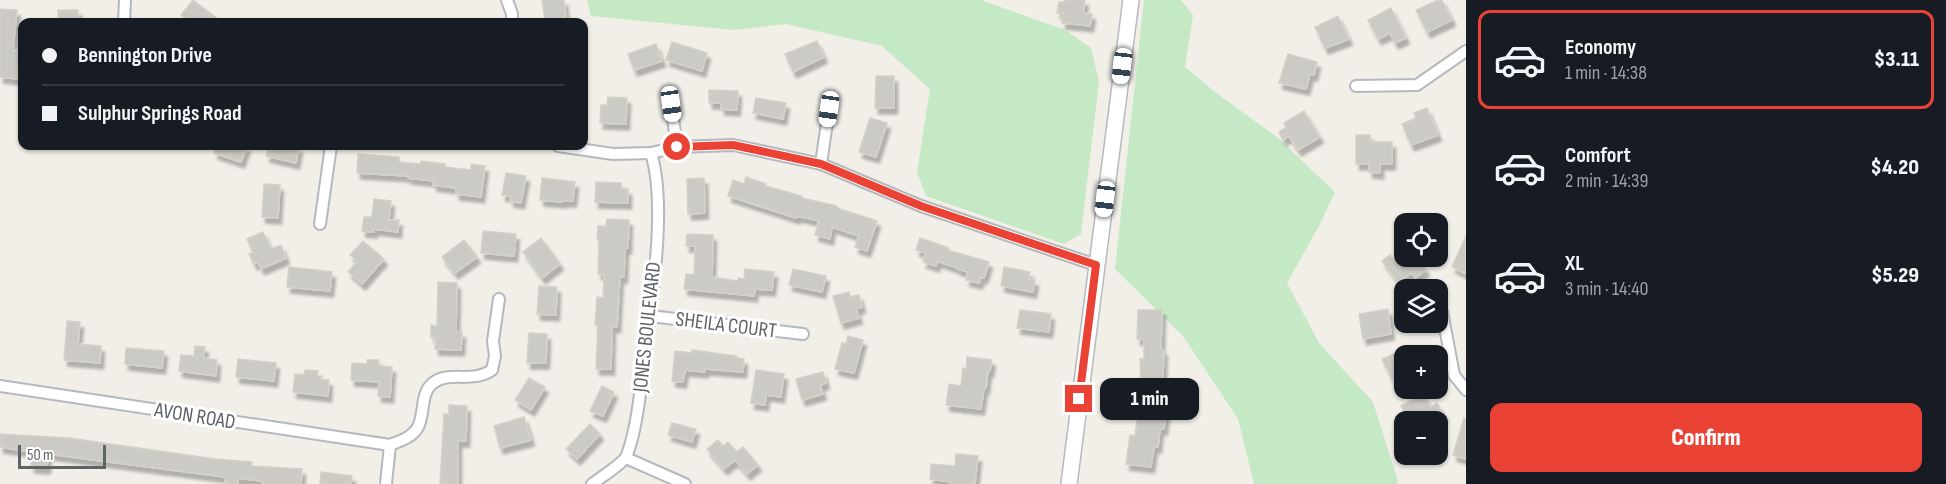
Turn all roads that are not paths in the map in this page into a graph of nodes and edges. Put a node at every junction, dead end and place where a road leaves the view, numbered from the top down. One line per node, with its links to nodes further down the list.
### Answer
1 (125, 0): 4 (street)
2 (507, 0): 5 (street)
3 (1131, 0): 16 (street)
4 (124, 18)
5 (512, 18)
6 (1466, 51): 7 (street)
7 (1356, 86)
8 (671, 104): 10 (street)
9 (829, 109): 14 (street)
10 (677, 147): 13 (street); 14 (street)
11 (330, 150): 15 (street)
12 (586, 150): 13 (street)
13 (651, 153): 18 (street, JONES BOULEVARD)
14 (821, 164): 16 (street)
15 (320, 224)
16 (1096, 265): 28 (street)
17 (499, 299): 23 (street)
18 (650, 316): 20 (street, SHEILA COURT); 24 (street, JONES BOULEVARD)
19 (1446, 333): 22 (street)
20 (803, 334)
21 (0, 386): 23 (street, AVON ROAD)
22 (1466, 390)
23 (390, 445): 25 (street)
24 (626, 458): 26 (street); 27 (street)
25 (386, 484)
26 (592, 484)
27 (685, 484)
28 (1069, 484)

